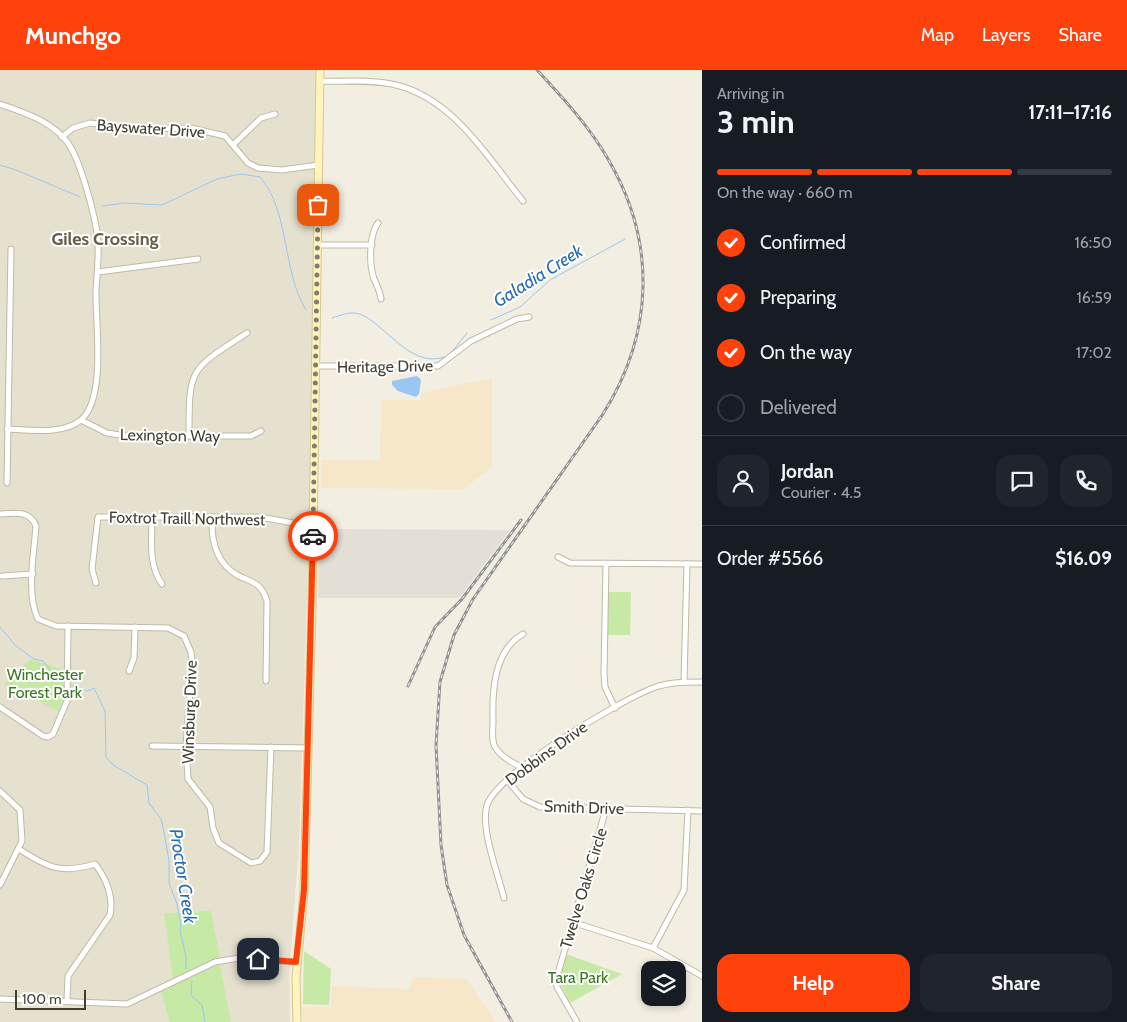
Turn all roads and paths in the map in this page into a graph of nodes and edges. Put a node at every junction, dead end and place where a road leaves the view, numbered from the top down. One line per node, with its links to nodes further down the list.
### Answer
1 (320, 70): 2 (street)
2 (320, 81): 7 (street); 8 (street)
3 (0, 104): 5 (street)
4 (275, 114): 6 (street)
5 (62, 136): 6 (street, Bayswater Drive); 14 (street)
6 (234, 144): 7 (street, Bayswater Drive)
7 (318, 165): 10 (street)
8 (523, 201)
9 (378, 223): 11 (street)
10 (318, 245): 11 (street); 18 (street)
11 (372, 245): 15 (street)
12 (11, 249): 20 (street)
13 (198, 259): 14 (street)
14 (98, 272): 19 (street)
15 (381, 299)
16 (529, 317): 18 (street, Heritage Drive)
17 (247, 333): 22 (street)
18 (317, 366): 27 (street)
19 (81, 420): 20 (street); 22 (street, Lexington Way)
20 (7, 430): 23 (street)
21 (261, 431): 22 (street, Lexington Way)
22 (189, 436)
23 (7, 483)
24 (0, 514): 32 (street, Winsburg Drive)
25 (152, 517): 26 (street, Foxtrot Traill Northwest); 34 (street, Foxtrot Traill Northwest); 35 (street)
26 (212, 517): 27 (street, Foxtrot Traill Northwest); 40 (street)
27 (313, 524): 48 (street)
28 (558, 557): 29 (street)
29 (606, 564): 30 (street); 44 (street)
30 (686, 564): 31 (street); 41 (street)
31 (702, 564)
32 (33, 574): 33 (street); 36 (street, Winsburg Drive)
33 (2, 576)
34 (96, 583)
35 (162, 584)
36 (68, 626): 37 (street, Winsburg Drive); 43 (street)
37 (135, 627): 39 (street); 46 (street, Winsburg Drive)
38 (523, 634): 49 (street)
39 (128, 671)
40 (266, 681)
41 (684, 682): 42 (street, Dobbins Drive); 44 (street, Dobbins Drive)
42 (702, 682)
43 (0, 707)
44 (615, 708): 49 (street, Dobbins Drive)
45 (152, 746): 46 (street)
46 (186, 746): 47 (street); 47 (street, Winsburg Drive)
47 (271, 747): 48 (street)
48 (308, 748): 60 (street)
49 (522, 768): 50 (street, Dobbins Drive)
50 (507, 780): 52 (street, Smith Drive); 57 (street, Dobbins Drive)
51 (0, 792): 55 (street)
52 (606, 809): 53 (street, Smith Drive); 58 (street, Twelve Oaks Circle)
53 (688, 810): 54 (street, Smith Drive); 59 (street)
54 (702, 810)
55 (18, 849): 56 (street); 63 (street)
56 (0, 885)
57 (504, 898)
58 (572, 922): 59 (street); 65 (street, Twelve Oaks Circle)
59 (653, 948): 61 (street)
60 (296, 962): 63 (street); 64 (street)
61 (702, 976)
62 (0, 1000): 63 (street)
63 (67, 1001)
64 (298, 1022)
65 (578, 1022)

